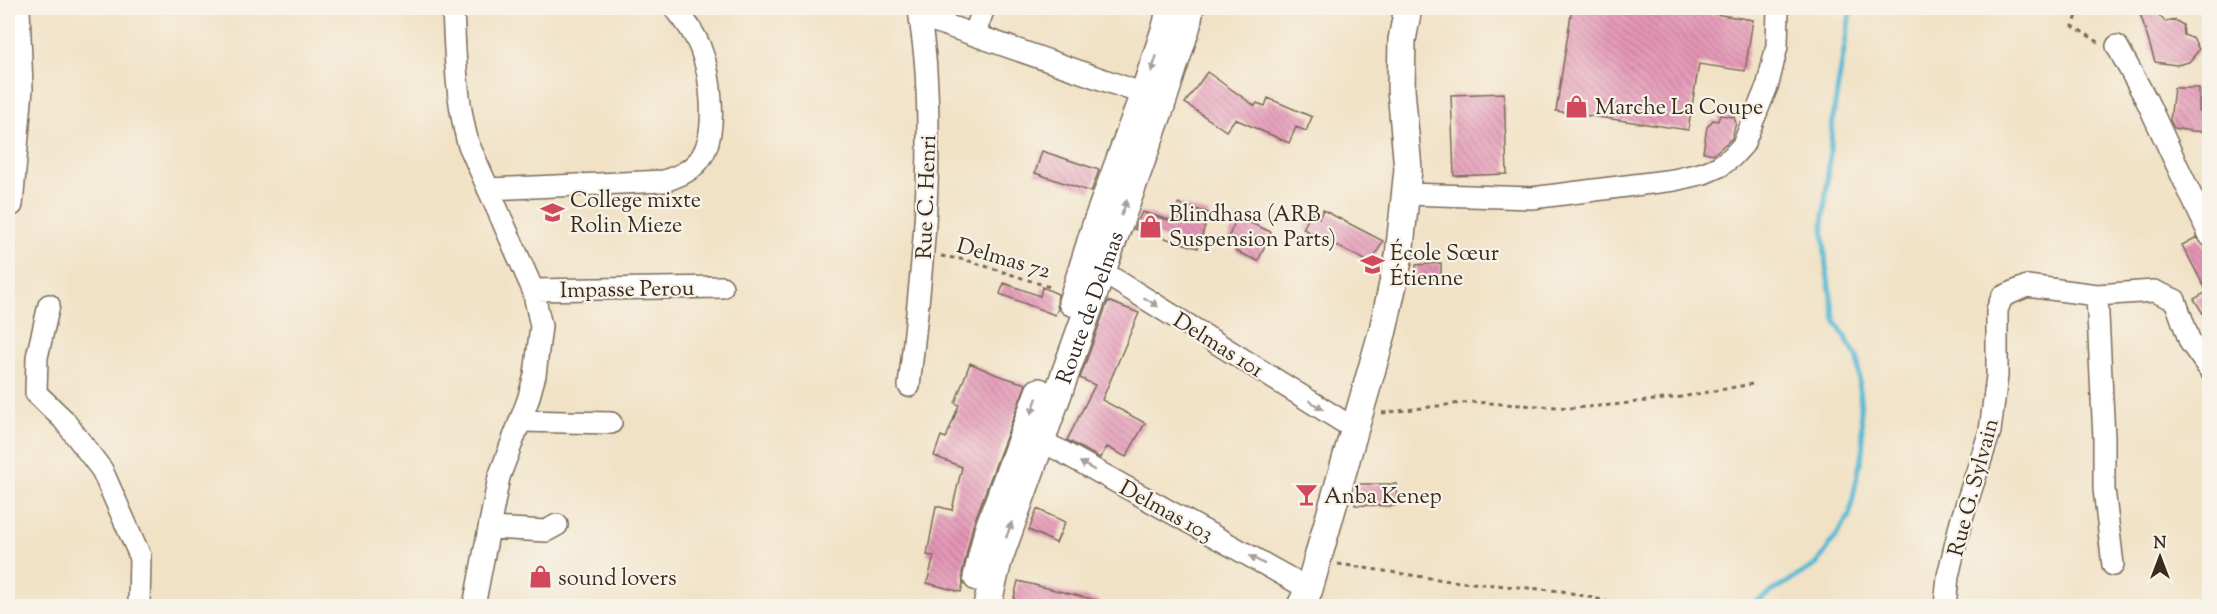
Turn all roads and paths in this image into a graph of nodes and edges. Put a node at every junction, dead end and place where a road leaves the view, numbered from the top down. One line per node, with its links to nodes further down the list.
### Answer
1 (19, 8): 16 (street)
2 (453, 8): 14 (street)
3 (675, 8): 14 (street)
4 (984, 8): 11 (street)
5 (1170, 8): 13 (main road, Route de Delmas, one-way to 13)
6 (1190, 8): 19 (main road, Route de Delmas, one-way to 6)
7 (1408, 8): 15 (main road)
8 (1778, 8): 15 (street)
9 (2080, 8): 12 (path)
10 (919, 12): 11 (street); 18 (street, Rue C. Henri)
11 (974, 35): 13 (street)
12 (2117, 46): 17 (street)
13 (1144, 94): 19 (main road, Route de Delmas)
14 (488, 189): 21 (street)
15 (1407, 194): 29 (main road)
16 (12, 206)
17 (2210, 236)
18 (924, 254): 22 (path, Delmas 72); 27 (street, Rue C. Henri)
19 (1092, 266): 22 (main road, Route de Delmas); 29 (street, Delmas 101, one-way to 29); 31 (main road, Route de Delmas)
20 (722, 287): 21 (street, Impasse Perou)
21 (533, 290): 28 (street)
22 (1075, 295): 31 (main road, Route de Delmas, one-way to 31)
23 (2097, 295): 25 (street); 35 (street); 42 (street, Rue G. Sylvain)
24 (49, 305): 38 (street)
25 (2210, 370)
26 (1752, 384): 29 (path)
27 (909, 386)
28 (520, 422): 30 (street); 33 (street)
29 (1355, 422): 34 (main road)
30 (611, 423)
31 (1033, 437): 36 (street, Delmas 103, one-way to 31); 40 (main road, Route de Delmas); 41 (main road, Route de Delmas, one-way to 31)
32 (557, 525): 33 (street)
33 (490, 528): 39 (street)
34 (1316, 559): 36 (main road); 37 (path)
35 (2113, 565)
36 (1305, 598)
37 (1606, 601)
38 (139, 606)
39 (474, 606)
40 (969, 606)
41 (987, 606)
42 (1945, 606)

